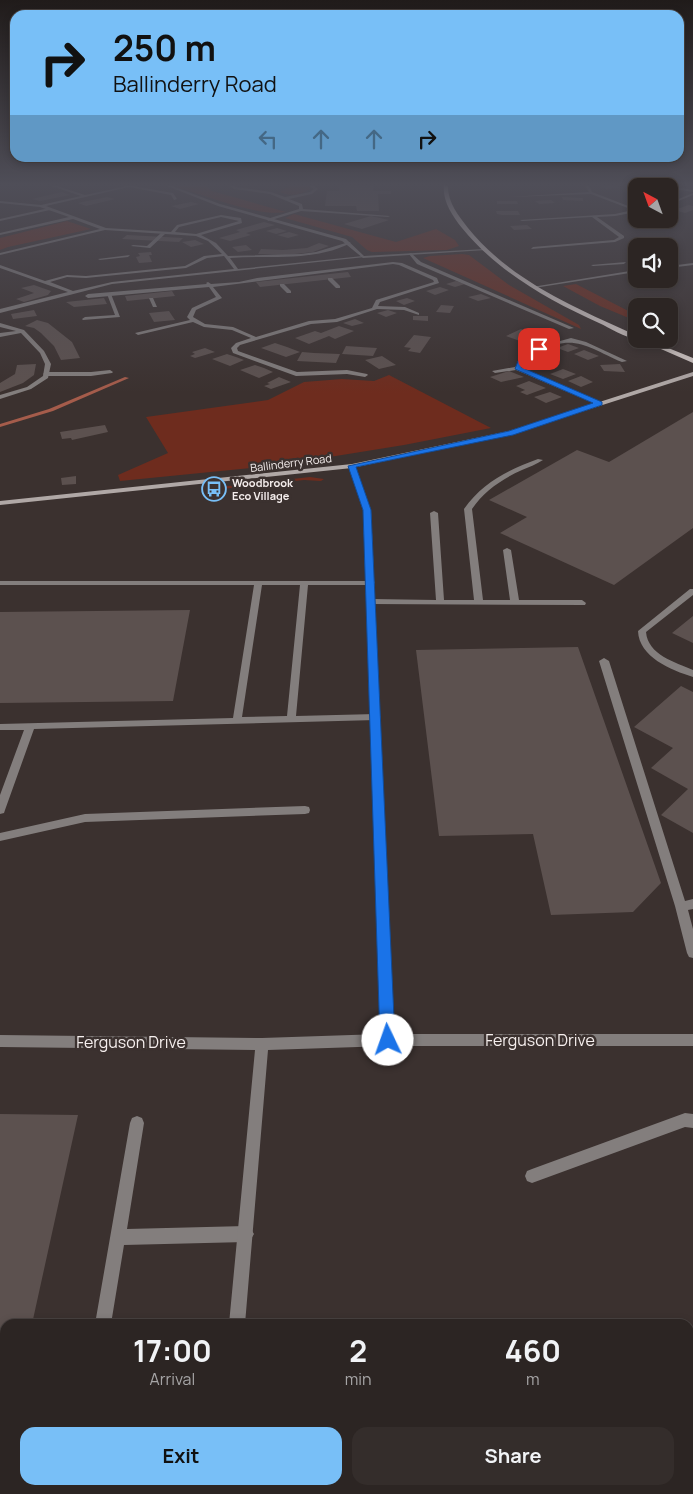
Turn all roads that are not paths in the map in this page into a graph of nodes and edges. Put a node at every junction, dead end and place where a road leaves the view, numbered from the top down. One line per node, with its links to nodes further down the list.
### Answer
1 (224, 254): 8 (street)
2 (314, 254): 8 (street)
3 (360, 254): 10 (street)
4 (411, 254): 5 (street); 10 (street); 41 (street)
5 (416, 254)
6 (489, 254): 28 (main road)
7 (128, 256): 9 (street)
8 (226, 256): 18 (street); 21 (street)
9 (114, 257): 11 (street); 21 (street)
10 (363, 257): 18 (street)
11 (100, 258)
12 (624, 263): 13 (street)
13 (608, 264): 15 (street); 20 (street)
14 (693, 264): 17 (street)
15 (594, 265)
16 (0, 266): 24 (street)
17 (678, 266)
18 (237, 270): 22 (street)
19 (628, 272): 20 (street)
20 (623, 273): 28 (street)
21 (122, 274): 24 (street)
22 (202, 274): 26 (street); 29 (street)
23 (330, 280): 27 (street)
24 (46, 282): 29 (street)
25 (282, 285): 30 (street)
26 (210, 286): 32 (street); 35 (street); 39 (street)
27 (338, 287)
28 (534, 287): 44 (main road)
29 (72, 292): 36 (street)
30 (288, 292)
31 (109, 294): 32 (street); 33 (street); 38 (street)
32 (148, 294): 34 (street)
33 (88, 296)
34 (155, 306)
35 (375, 307): 37 (street); 46 (street)
36 (0, 311)
37 (417, 314)
38 (85, 319)
39 (192, 321): 43 (street); 46 (street)
40 (0, 325): 42 (street)
41 (570, 328)
42 (22, 332): 45 (street); 55 (street)
43 (138, 333)
44 (628, 334)
45 (0, 335)
46 (256, 339): 57 (street)
47 (662, 348): 51 (main road)
48 (612, 356): 49 (street); 50 (street); 52 (street)
49 (605, 358)
50 (624, 361)
51 (693, 361)
52 (517, 368): 53 (street); 59 (street)
53 (495, 371)
54 (110, 372): 55 (street)
55 (46, 374): 58 (street)
56 (693, 374): 59 (main road, Ballinderry Road)
57 (365, 375)
58 (0, 397)
59 (600, 404): 61 (main road, Ballinderry Road)
60 (540, 460): 72 (street)
61 (352, 466): 62 (main road, Ballinderry Road); 68 (street)
62 (0, 503)
63 (434, 512): 71 (street)
64 (507, 550): 73 (street)
65 (0, 583): 66 (street)
66 (258, 583): 67 (street); 79 (street)
67 (304, 583): 68 (street); 78 (street)
68 (371, 584): 70 (street)
69 (693, 591): 76 (street)
70 (372, 602): 71 (street); 77 (street)
71 (440, 602): 72 (street)
72 (479, 603): 73 (street)
73 (515, 603): 74 (street)
74 (582, 603)
75 (604, 660): 85 (street)
76 (693, 674)
77 (376, 717): 78 (street); 87 (street)
78 (291, 720): 79 (street)
79 (237, 721): 81 (street)
80 (0, 726): 81 (street)
81 (30, 726): 82 (street)
82 (0, 810)
83 (305, 810): 84 (street)
84 (0, 837)
85 (687, 905): 86 (street)
86 (693, 953)
87 (388, 1040): 88 (street, Ferguson Drive); 90 (street, Ferguson Drive)
88 (693, 1040)
89 (0, 1042): 90 (street, Ferguson Drive)
90 (262, 1044): 94 (street)
91 (693, 1121): 93 (street)
92 (137, 1123): 95 (street)
93 (532, 1176)
94 (246, 1234): 95 (street); 97 (street)
95 (118, 1237): 96 (street)
96 (104, 1319)
97 (238, 1319)

